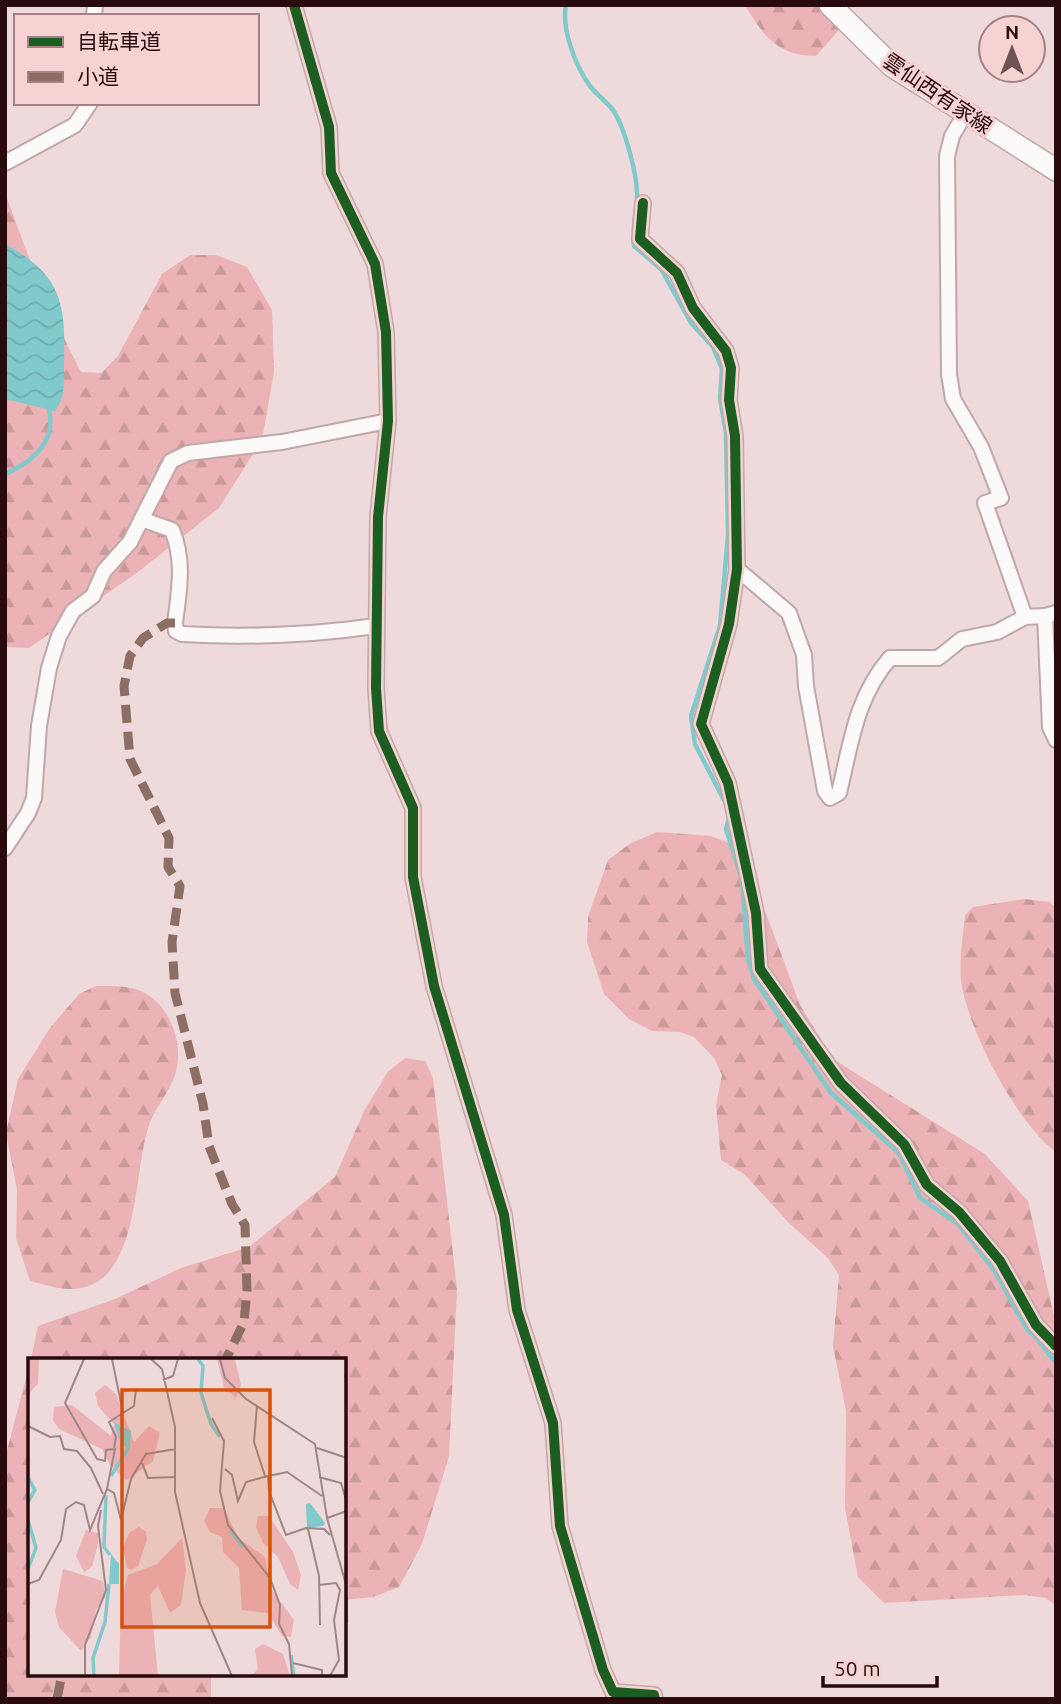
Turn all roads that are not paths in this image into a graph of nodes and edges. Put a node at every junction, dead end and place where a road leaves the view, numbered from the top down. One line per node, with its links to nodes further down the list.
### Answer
1 (294, 5): 8 (street)
2 (830, 5): 4 (main road, 雲仙西有家線)
3 (89, 105): 5 (street)
4 (965, 114): 6 (main road, 雲仙西有家線); 12 (street)
5 (6, 162)
6 (1056, 170)
7 (643, 203): 10 (street)
8 (388, 421): 9 (street); 13 (street)
9 (144, 520): 13 (street); 15 (street)
10 (737, 569): 12 (street); 16 (street)
11 (1050, 615): 12 (street); 14 (street)
12 (1025, 617)
13 (376, 626): 17 (street)
14 (1056, 740)
15 (5, 848)
16 (1056, 1346)
17 (655, 1699)

